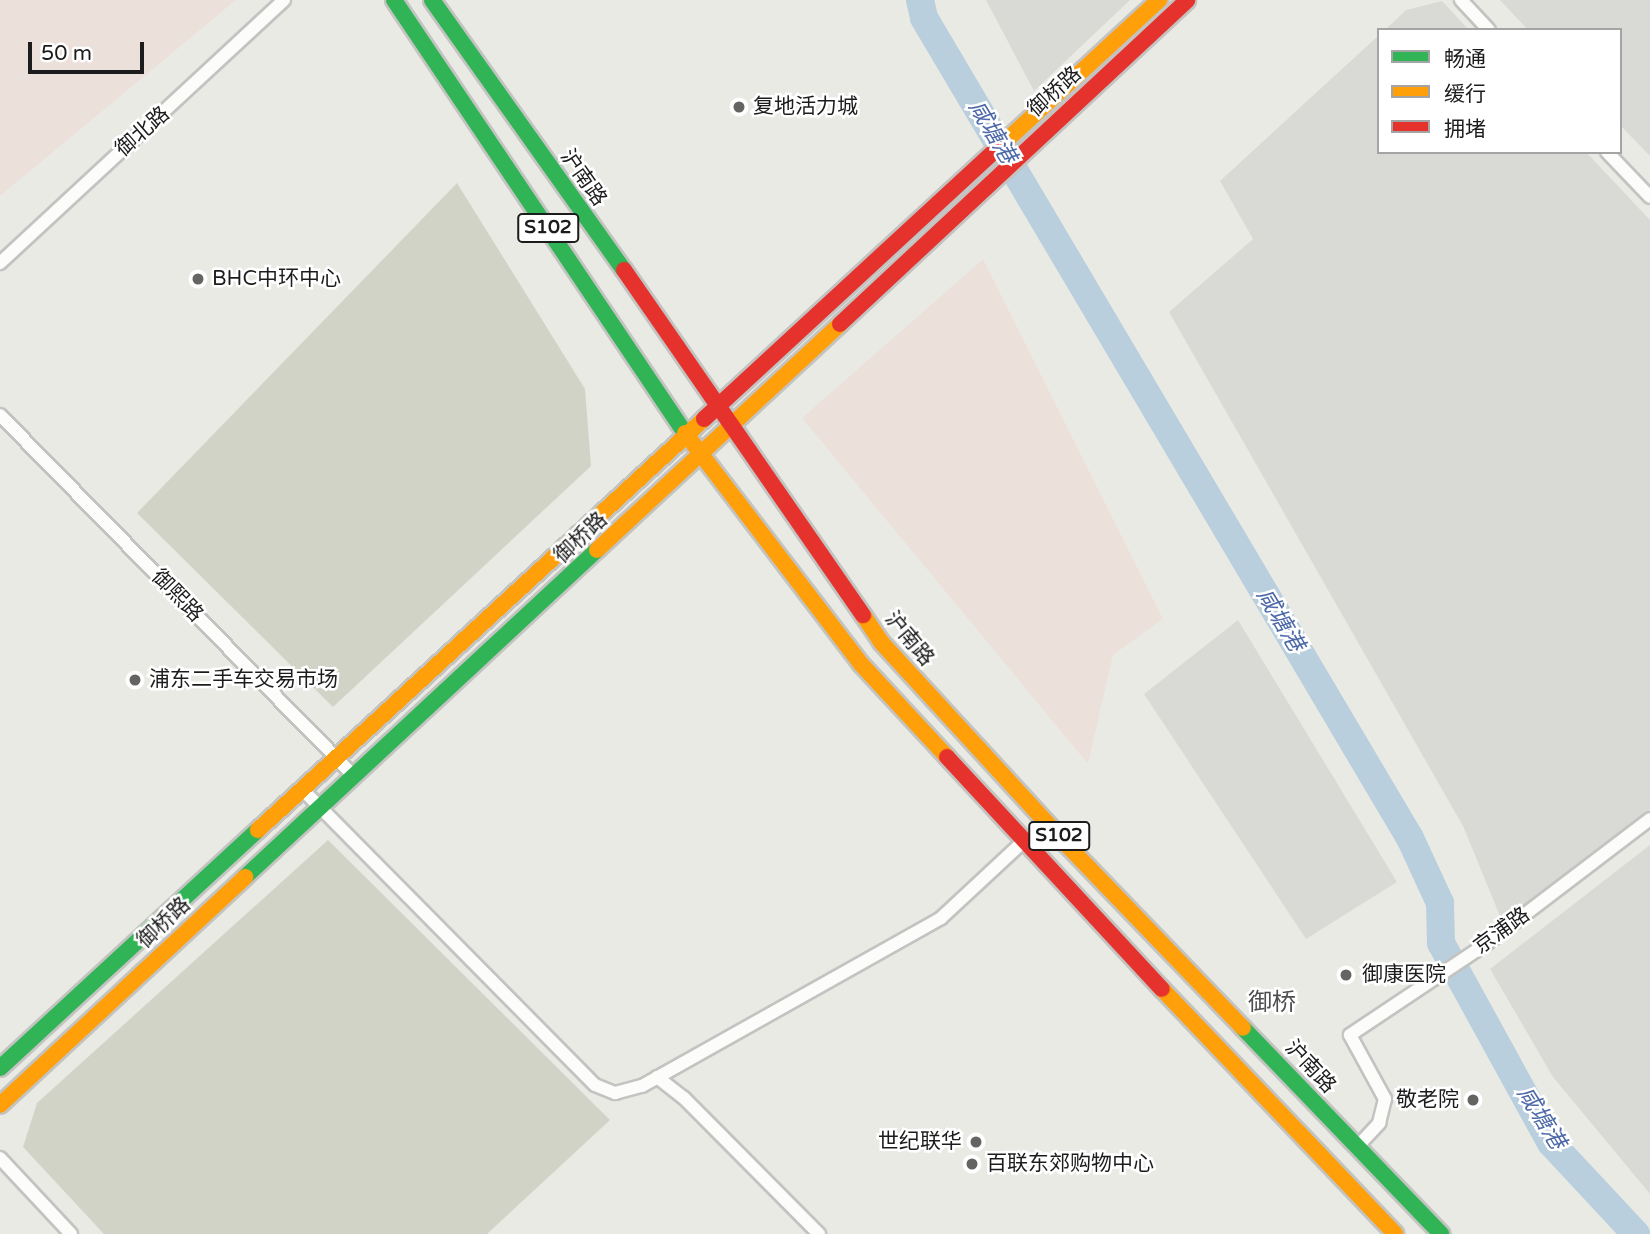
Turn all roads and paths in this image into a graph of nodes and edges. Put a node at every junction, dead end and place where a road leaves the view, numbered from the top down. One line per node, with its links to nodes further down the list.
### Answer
1 (285, 0): 10 (street, 御北路)
2 (394, 0): 14 (main road, S102)
3 (432, 0): 11 (main road, 沪南路 / S102)
4 (1159, 0): 11 (main road, 御桥路)
5 (1188, 0): 13 (main road, 御桥路)
6 (1461, 0): 7 (street)
7 (1487, 28)
8 (1609, 154): 9 (street)
9 (1650, 197)
10 (0, 262)
11 (718, 405): 13 (main road, 沪南路 / S102); 14 (main road, 御桥路)
12 (0, 415): 16 (street, 御熙路)
13 (735, 425): 15 (main road, 御桥路); 25 (main road, 沪南路 / S102)
14 (685, 432): 15 (main road, S102); 16 (main road, 御桥路)
15 (701, 456): 17 (main road, 御桥路); 21 (main road, S102)
16 (335, 757): 17 (street, 御熙路); 18 (main road, 御桥路)
17 (354, 776): 19 (main road, 御桥路)
18 (301, 788): 19 (street); 22 (main road, 御桥路)
19 (320, 806): 23 (street); 24 (main road, 御桥路)
20 (1650, 820): 25 (street, 京浦路)
21 (1024, 841): 23 (street); 29 (main road, S102)
22 (0, 1068)
23 (657, 1077): 28 (street)
24 (0, 1105)
25 (1357, 1147): 30 (main road, 沪南路 / S102)
26 (0, 1158): 27 (street)
27 (71, 1234)
28 (819, 1234)
29 (1395, 1234)
30 (1441, 1234)

